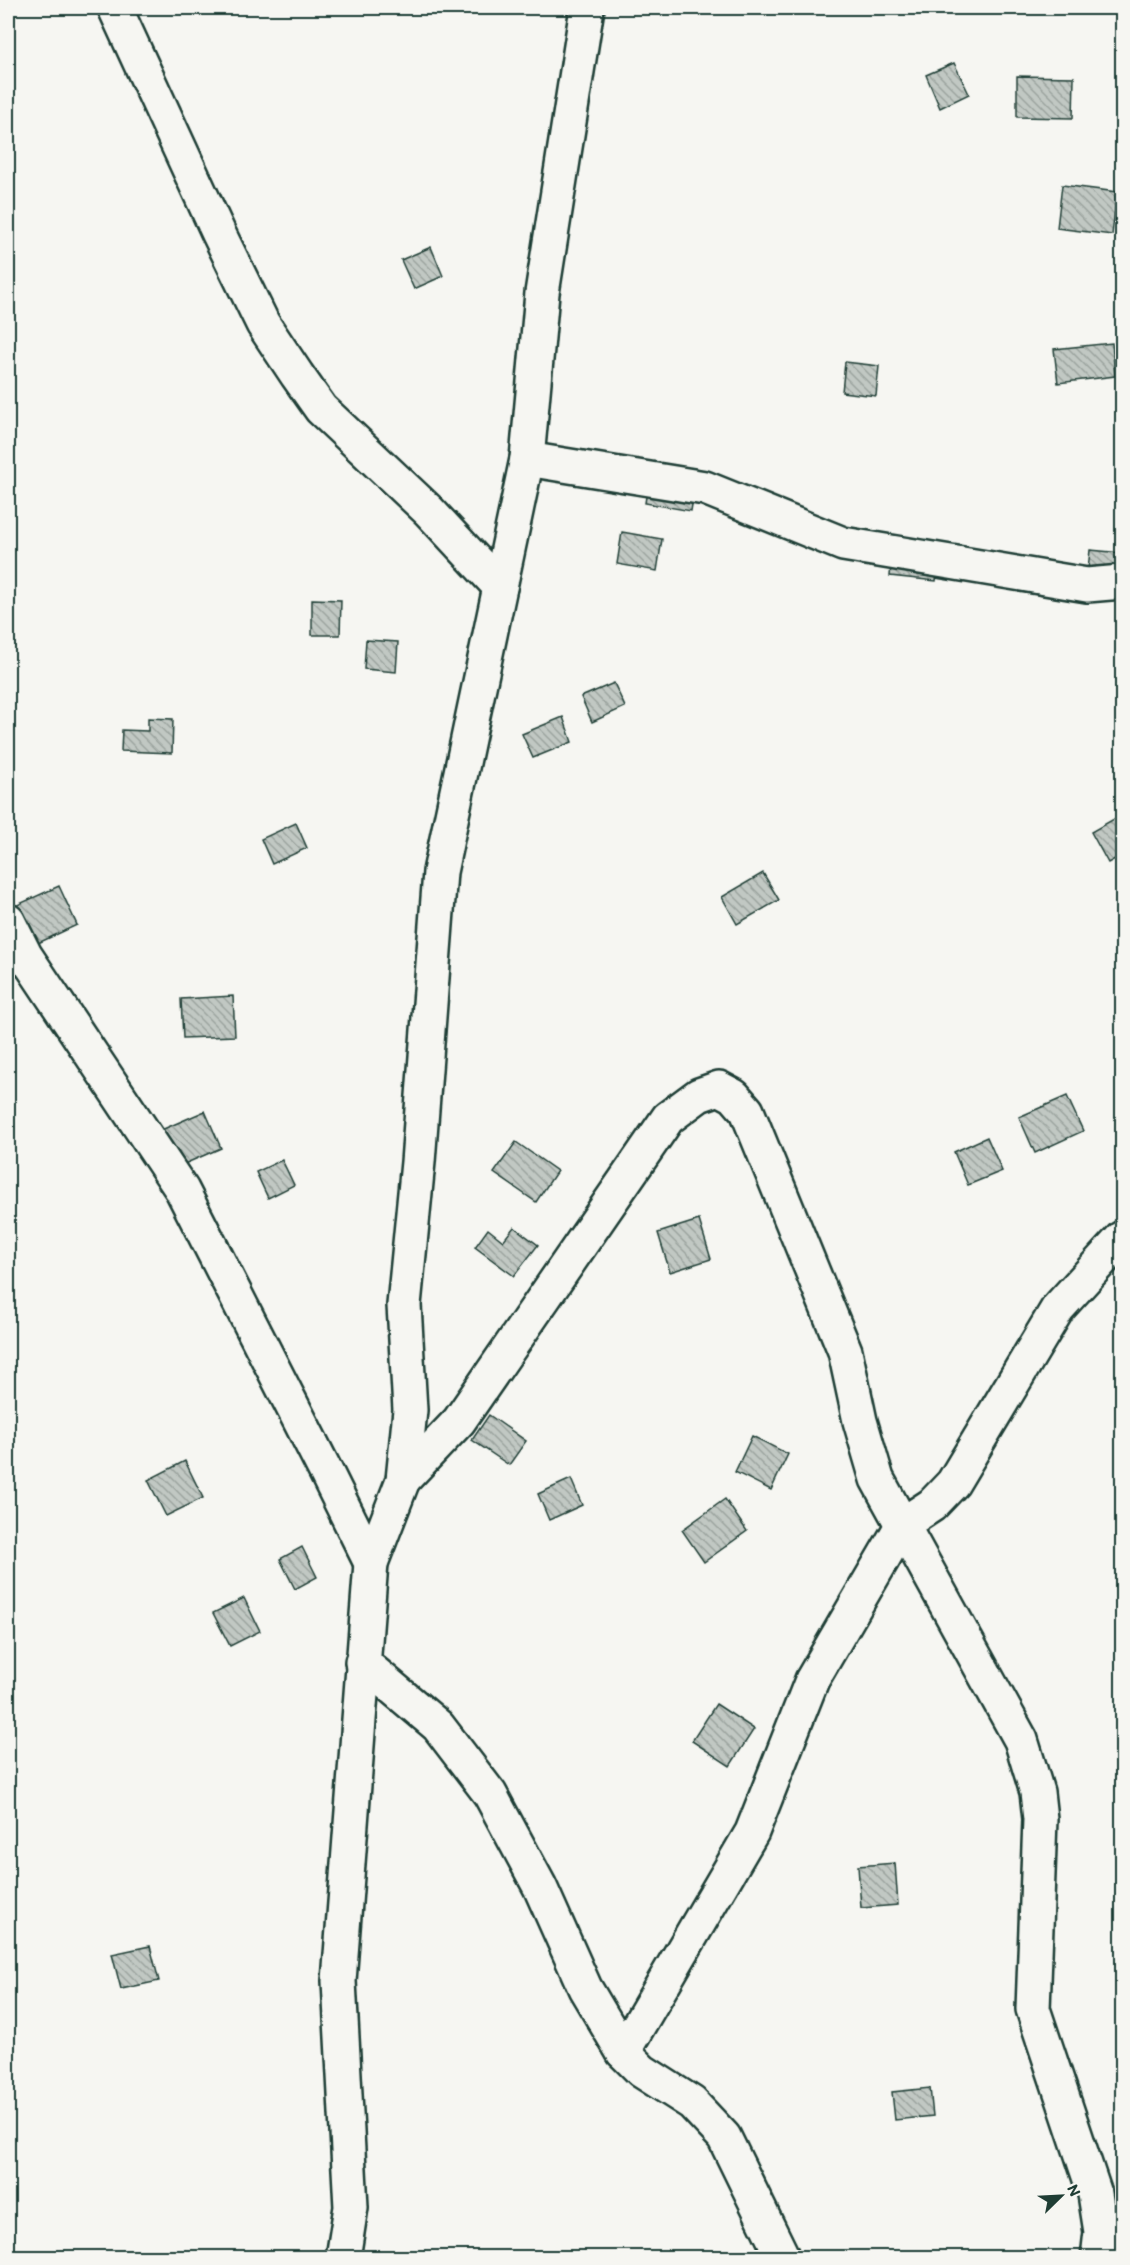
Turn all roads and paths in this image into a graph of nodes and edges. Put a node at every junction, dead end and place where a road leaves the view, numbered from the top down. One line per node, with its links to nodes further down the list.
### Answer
1 (115, 8): 5 (street)
2 (587, 8): 3 (street)
3 (527, 459): 4 (street); 5 (street)
4 (1122, 582)
5 (500, 587): 8 (street)
6 (8, 921): 10 (street)
7 (1122, 1238): 9 (street)
8 (403, 1480): 9 (street); 10 (street)
9 (903, 1524): 12 (street); 15 (street)
10 (371, 1563): 11 (street)
11 (362, 1662): 12 (street); 13 (street)
12 (623, 2052): 14 (street)
13 (343, 2258)
14 (783, 2258)
15 (1098, 2258)

